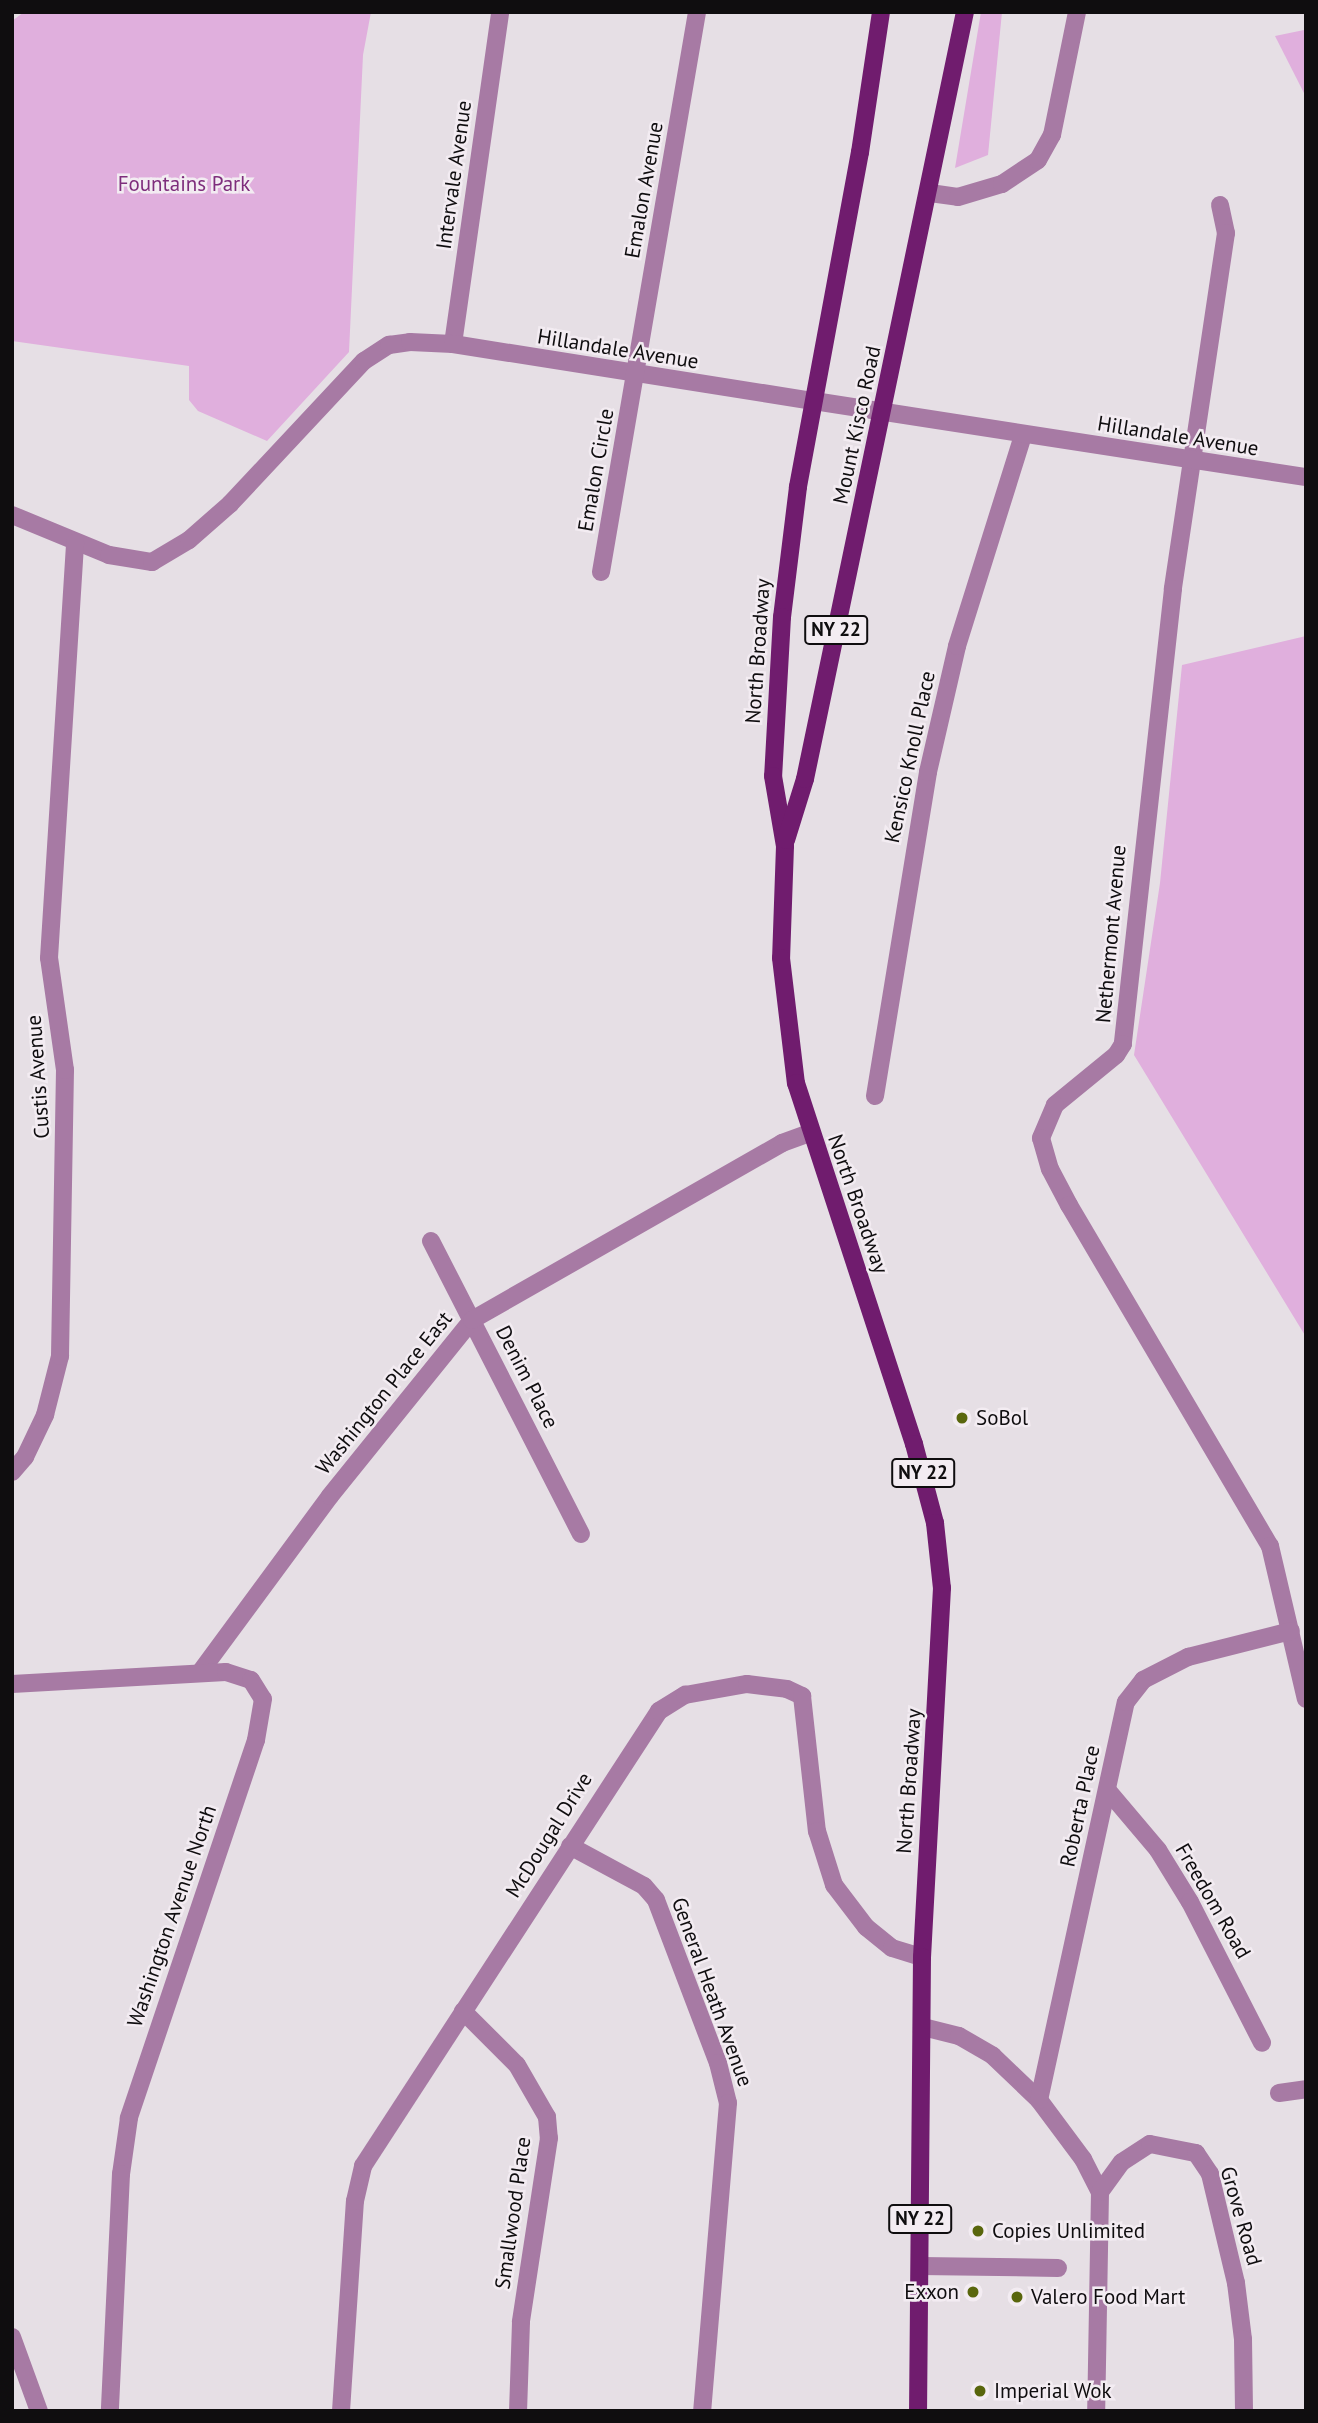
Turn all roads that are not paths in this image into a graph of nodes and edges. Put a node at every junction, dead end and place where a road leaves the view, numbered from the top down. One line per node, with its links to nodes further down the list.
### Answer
1 (500, 12): 8 (street, Intervale Avenue)
2 (698, 12): 9 (street, Emalon Avenue)
3 (881, 12): 10 (main road, North Broadway)
4 (965, 12): 6 (main road, Mount Kisco Road / NY 22)
5 (1077, 12): 6 (street)
6 (930, 193): 11 (main road, Mount Kisco Road / NY 22)
7 (1220, 205): 13 (street, Nethermont Avenue)
8 (453, 344): 9 (street, Hillandale Avenue); 16 (street, Hillandale Avenue)
9 (636, 376): 10 (street, Hillandale Avenue); 17 (street, Emalon Circle)
10 (814, 401): 11 (street, Hillandale Avenue); 18 (main road, North Broadway)
11 (882, 412): 12 (street, Hillandale Avenue); 18 (main road, Mount Kisco Road / NY 22)
12 (1023, 435): 13 (street, Hillandale Avenue); 19 (street, Kensico Knoll Place)
13 (1190, 462): 14 (street, Hillandale Avenue); 25 (street, Nethermont Avenue)
14 (1306, 477)
15 (12, 515): 16 (street, Hillandale Avenue)
16 (75, 543): 23 (street, Custis Avenue)
17 (600, 572)
18 (785, 846): 20 (main road, North Broadway / NY 22)
19 (875, 1096)
20 (810, 1133): 22 (street, Washington Place East); 31 (main road, North Broadway / NY 22)
21 (431, 1241): 22 (street, Denim Place)
22 (472, 1320): 24 (street, Denim Place); 26 (street, Washington Place East)
23 (12, 1472)
24 (581, 1534)
25 (1291, 1630): 28 (street, Nethermont Avenue); 29 (street, Roberta Place)
26 (201, 1671): 27 (street, Washington Avenue North); 43 (street, Washington Avenue North)
27 (12, 1684)
28 (1306, 1699)
29 (1109, 1792): 34 (street, Freedom Road); 37 (street, Roberta Place)
30 (570, 1846): 31 (street, McDougal Drive); 32 (street, McDougal Drive); 46 (street, General Heath Avenue)
31 (922, 1956): 33 (main road, North Broadway / NY 22)
32 (463, 2011): 44 (street, McDougal Drive); 45 (street, Smallwood Place)
33 (923, 2027): 37 (street); 39 (main road, North Broadway / NY 22)
34 (1262, 2043)
35 (1306, 2089): 36 (street)
36 (1279, 2093)
37 (1039, 2100): 38 (street)
38 (1100, 2192): 48 (street); 49 (street, Grove Road)
39 (920, 2266): 40 (street); 47 (main road, North Broadway / NY 22)
40 (1058, 2268)
41 (12, 2337): 42 (street)
42 (39, 2411)
43 (110, 2411)
44 (341, 2411)
45 (518, 2411)
46 (702, 2411)
47 (918, 2411)
48 (1096, 2411)
49 (1244, 2411)

